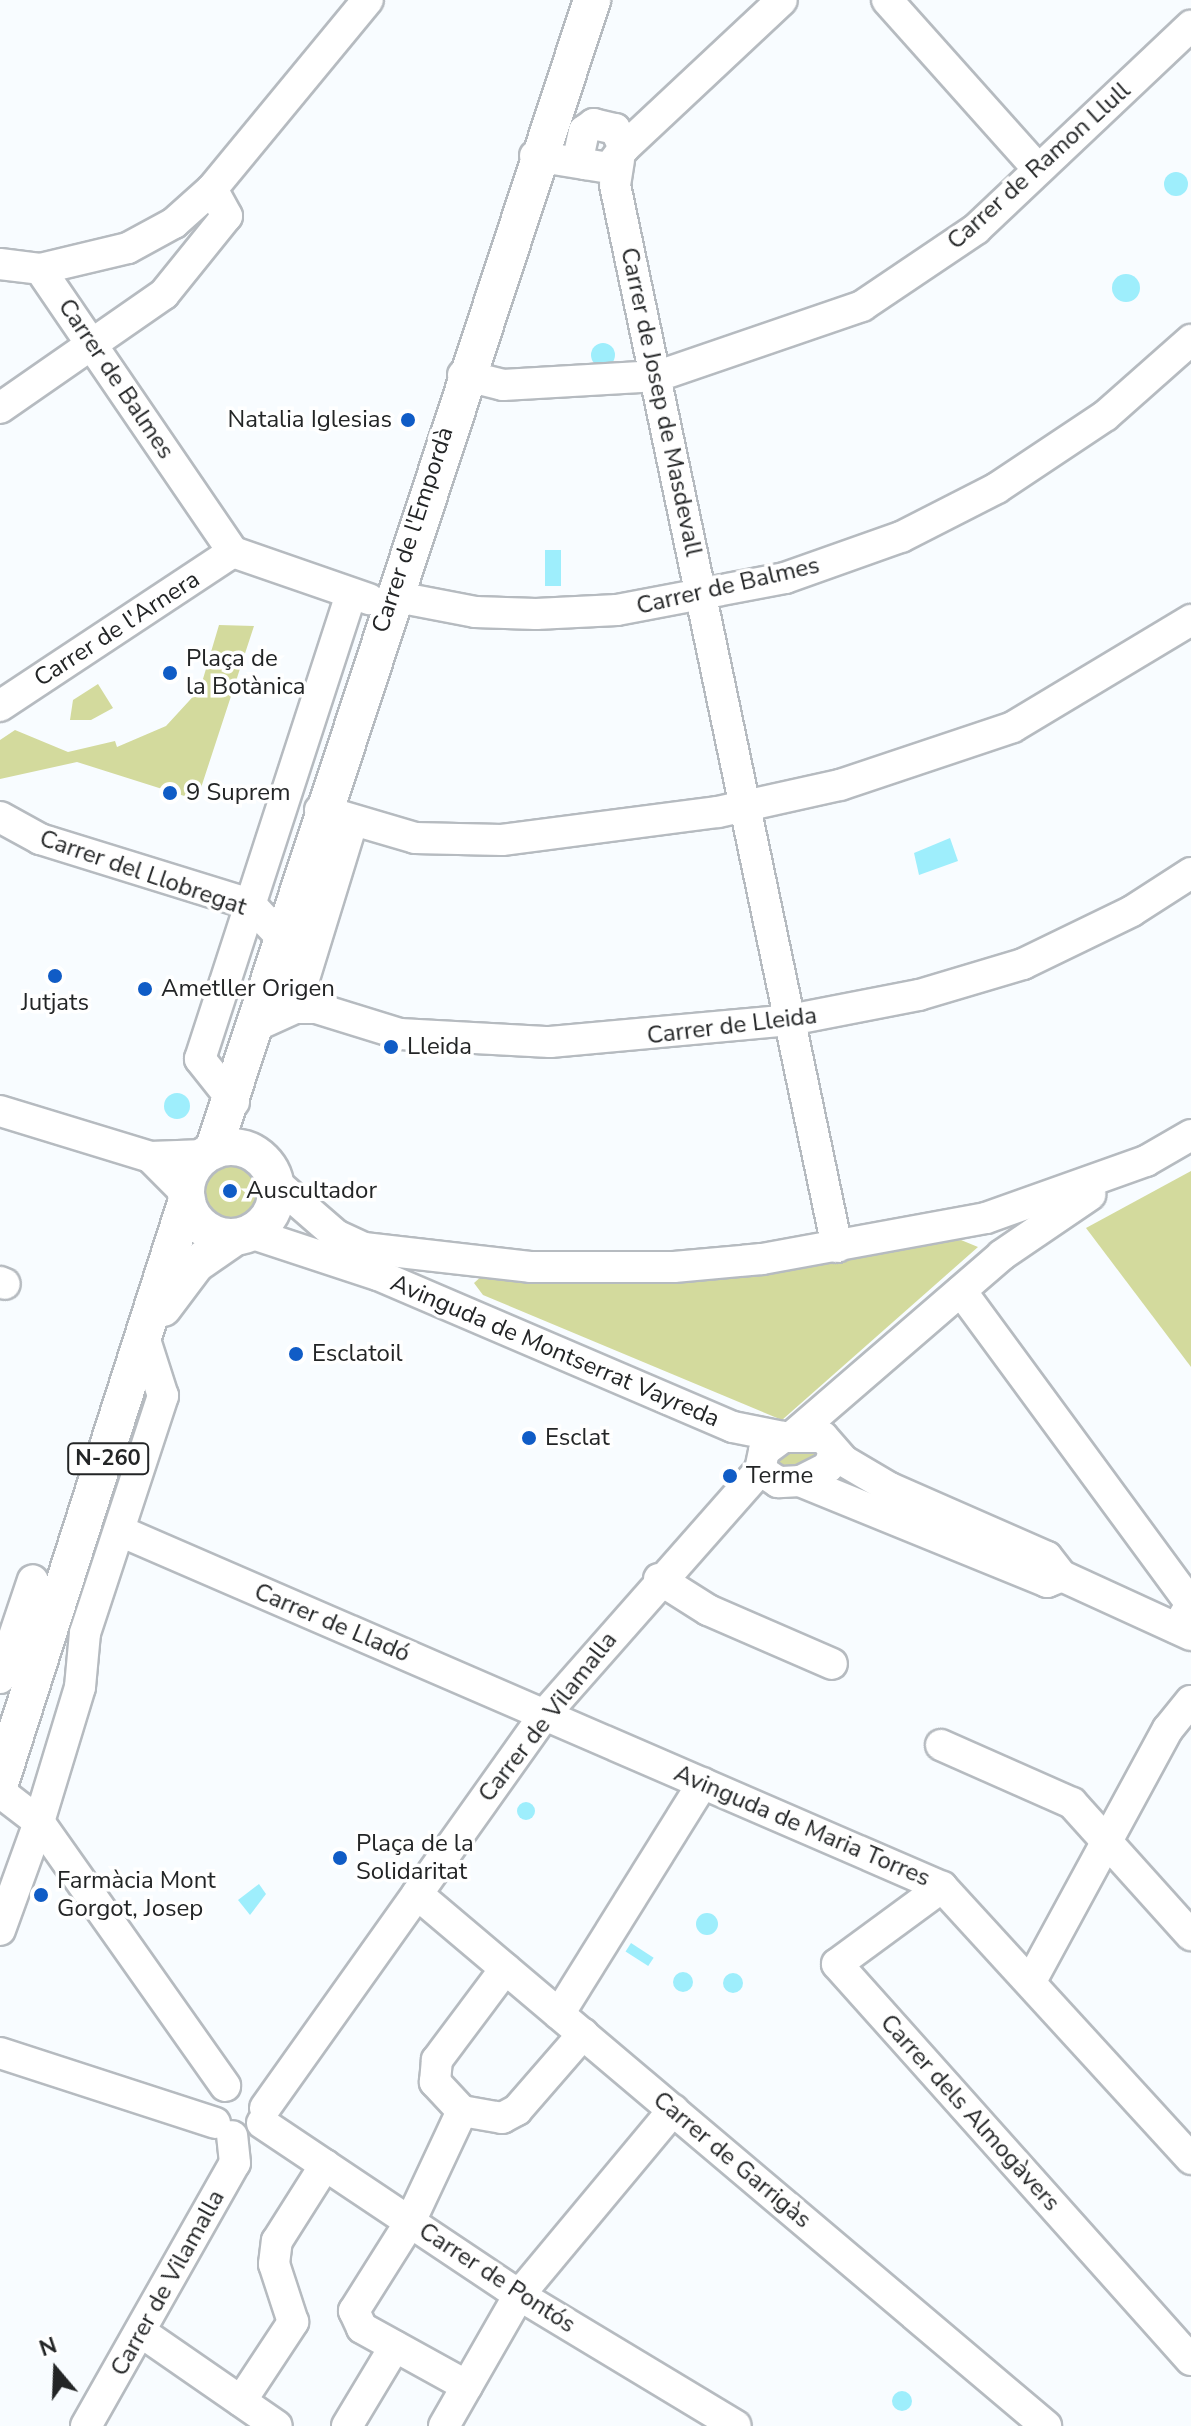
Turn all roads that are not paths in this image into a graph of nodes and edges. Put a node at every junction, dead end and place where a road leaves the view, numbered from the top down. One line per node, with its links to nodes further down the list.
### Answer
1 (368, 0): 11 (street)
2 (592, 0): 6 (main road, Carrer de l'Empordà / N-260)
3 (782, 0): 9 (street)
4 (887, 0): 10 (street)
5 (1188, 34): 10 (street, Carrer de Ramon Llull)
6 (555, 102): 7 (street); 8 (main road, Carrer de l'Empordà / N-260)
7 (594, 124): 9 (street); 9 (street, Carrer de Josep de Masdevall)
8 (535, 156): 9 (street); 16 (main road, Carrer de l'Empordà / N-260)
9 (615, 156): 17 (street, Carrer de Josep de Masdevall)
10 (1037, 168): 17 (street, Carrer de Ramon Llull)
11 (212, 189): 13 (street); 15 (street)
12 (0, 264): 13 (street)
13 (40, 269): 15 (street, Carrer de Balmes)
14 (1191, 340): 21 (street, Carrer de Balmes)
15 (96, 347): 18 (street); 19 (street, Carrer de Balmes)
16 (463, 375): 17 (street, Carrer de Ramon Llull); 22 (main road, Carrer de l'Empordà / N-260)
17 (658, 376): 21 (street, Carrer de Josep de Masdevall)
18 (0, 408)
19 (233, 552): 20 (street, Carrer de Balmes); 24 (street, Carrer de l'Arnera)
20 (351, 594): 22 (street, Carrer de Balmes); 29 (street, Carrer de l'Empordà)
21 (701, 596): 22 (street, Carrer de Balmes); 25 (street, Carrer de Josep de Masdevall)
22 (390, 600): 26 (main road, Carrer de l'Empordà / N-260)
23 (1191, 620): 25 (street)
24 (0, 706)
25 (745, 806): 26 (street); 32 (street, Carrer de Josep de Masdevall)
26 (336, 816): 30 (main road, Carrer de l'Empordà / N-260); 31 (street, Carrer de l'Empordà)
27 (0, 817): 29 (street, Carrer del Llobregat)
28 (1191, 873): 32 (street, Carrer de Lleida)
29 (250, 904): 30 (street, Carrer del Llobregat); 35 (street, Carrer de l'Empordà)
30 (280, 936): 33 (main road, Carrer de l'Empordà / N-260)
31 (295, 1008): 32 (street, Carrer de Lleida); 33 (street)
32 (790, 1020): 45 (street, Carrer de Josep de Masdevall)
33 (253, 1027): 34 (main road, Carrer de l'Empordà / N-260)
34 (243, 1062): 35 (main road, Carrer de l'Empordà / N-260); 41 (main road, Carrer de l'Empordà / N-260)
35 (234, 1102): 38 (main road, Carrer de l'Empordà / N-260)
36 (0, 1111): 39 (street)
37 (1191, 1135): 40 (street)
38 (209, 1153): 39 (street); 41 (main road); 42 (main road, N-260)
39 (150, 1157): 42 (street)
40 (1146, 1161): 43 (street); 47 (street)
41 (268, 1169): 44 (main road, N-260); 46 (street)
42 (186, 1197): 44 (main road); 52 (main road, N-260)
43 (986, 1218): 45 (street); 47 (street)
44 (242, 1235): 49 (street, Avinguda de Montserrat Vayreda); 52 (main road, N-260)
45 (837, 1247): 48 (street)
46 (364, 1248): 48 (street); 49 (street, Avinguda de Montserrat Vayreda)
47 (1002, 1255): 50 (street)
48 (480, 1262): 51 (street)
49 (378, 1275): 51 (street, Avinguda de Montserrat Vayreda)
50 (961, 1291): 53 (street); 62 (street)
51 (468, 1315): 54 (street, Avinguda de Montserrat Vayreda)
52 (148, 1334): 58 (street); 61 (main road, N-260)
53 (845, 1395): 55 (street); 56 (street)
54 (733, 1427): 55 (street, Avinguda de Montserrat Vayreda); 57 (street, Avinguda de Montserrat Vayreda)
55 (790, 1435): 56 (street, Avinguda de Montserrat Vayreda); 57 (street)
56 (833, 1449): 57 (street); 59 (street)
57 (774, 1474): 59 (street); 60 (street, Carrer de Vilamalla)
58 (120, 1531): 66 (street, Carrer de Lladó); 72 (street)
59 (1062, 1576): 62 (street)
60 (659, 1579): 63 (street); 66 (street, Carrer de Vilamalla)
61 (61, 1602): 64 (street); 67 (main road, N-260)
62 (1184, 1631)
63 (832, 1664)
64 (0, 1678)
65 (1191, 1701): 73 (street)
66 (544, 1715): 70 (street, Avinguda de Maria Torres); 75 (street, Carrer de Vilamalla)
67 (8, 1736): 69 (main road, N-260)
68 (941, 1745): 73 (street)
69 (0, 1783)
70 (703, 1783): 74 (street, Avinguda de Maria Torres); 80 (street)
71 (0, 1792): 72 (street)
72 (39, 1822): 76 (street); 83 (street)
73 (1106, 1840): 77 (street); 79 (street)
74 (942, 1887): 79 (street, Avinguda de Maria Torres); 94 (street, Carrer dels Almogàvers)
75 (417, 1894): 78 (street, Carrer de Garrigàs); 86 (street, Carrer de Vilamalla)
76 (0, 1930)
77 (1191, 1935)
78 (505, 1969): 80 (street, Carrer de Garrigàs); 85 (street)
79 (1031, 1981): 88 (street, Avinguda de Maria Torres)
80 (559, 2014): 81 (street, Carrer de Garrigàs)
81 (583, 2034): 84 (street, Carrer de Garrigàs); 85 (street)
82 (0, 2053): 87 (street)
83 (225, 2086): 86 (street); 87 (street)
84 (673, 2110): 91 (street); 102 (street, Carrer de Garrigàs)
85 (462, 2111): 90 (street)
86 (264, 2115): 87 (street); 89 (street, Carrer de Pontós)
87 (223, 2130): 92 (street, Carrer de Vilamalla)
88 (1191, 2159)
89 (325, 2165): 90 (street, Carrer de Pontós); 96 (street)
90 (410, 2222): 91 (street, Carrer de Pontós); 93 (street)
91 (519, 2295): 95 (street); 101 (street, Carrer de Pontós)
92 (141, 2332): 96 (street); 97 (street, Carrer de Vilamalla)
93 (395, 2346): 95 (street); 99 (street)
94 (1191, 2360)
95 (467, 2386): 100 (street)
96 (241, 2401): 98 (street)
97 (86, 2426)
98 (277, 2426)
99 (347, 2426)
100 (444, 2426)
101 (736, 2426)
102 (1046, 2426)

